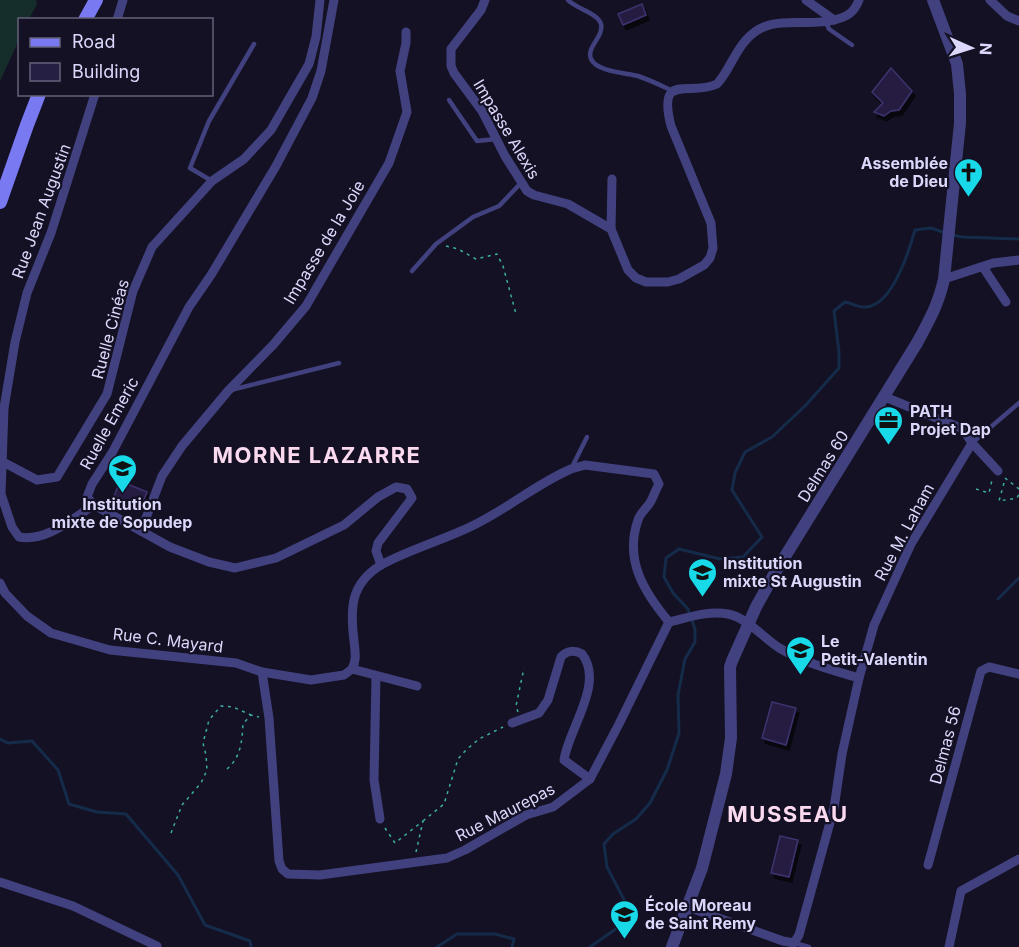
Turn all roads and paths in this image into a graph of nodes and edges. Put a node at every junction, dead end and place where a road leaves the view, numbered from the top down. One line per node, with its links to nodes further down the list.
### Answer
1 (96, 0): 11 (main road)
2 (123, 0): 12 (street)
3 (320, 0): 24 (street, Ruelle Cinéas)
4 (334, 0): 49 (street, Ruelle Emeric)
5 (486, 0): 22 (street, Impasse Alexis)
6 (568, 0): 18 (lane)
7 (807, 0): 13 (street)
8 (859, 0): 13 (street)
9 (933, 0): 32 (street, Delmas 60)
10 (990, 0): 14 (street)
11 (87, 18)
12 (118, 18)
13 (830, 21): 17 (lane); 18 (street)
14 (1019, 21)
15 (406, 32): 36 (street, Impasse de la Joie)
16 (254, 44): 24 (lane)
17 (852, 45)
18 (673, 91): 27 (street)
19 (38, 96): 26 (main road)
20 (94, 96): 41 (street, Rue Jean Augustin)
21 (449, 100): 22 (lane)
22 (496, 139): 25 (street, Impasse Alexis)
23 (612, 179): 27 (street)
24 (212, 181): 41 (street, Ruelle Cinéas)
25 (521, 183): 27 (street, Impasse Alexis); 28 (lane)
26 (0, 202)
27 (611, 230)
28 (436, 244): 31 (lane); 34 (path)
29 (1019, 260): 30 (street)
30 (983, 267): 32 (street); 33 (street)
31 (412, 271)
32 (944, 279): 37 (street, Delmas 60)
33 (1006, 302)
34 (516, 314)
35 (339, 363): 36 (lane)
36 (228, 391): 50 (street, Impasse de la Joie)
37 (885, 397): 40 (street); 54 (street, Delmas 60)
38 (1019, 403): 40 (lane)
39 (587, 437): 42 (lane)
40 (972, 443): 43 (street); 60 (street, Rue M. Laham)
41 (3, 462): 49 (street, Rue Jean Augustin)
42 (571, 469): 51 (street); 53 (street)
43 (998, 471): 47 (path)
44 (992, 480): 46 (path)
45 (1004, 483): 48 (path)
46 (976, 489)
47 (1019, 489)
48 (1019, 494)
49 (94, 505): 50 (street)
50 (141, 531): 51 (street)
51 (381, 565): 56 (street)
52 (0, 583): 57 (street, Rue C. Mayard)
53 (669, 622): 54 (street); 66 (street, Rue Maurepas)
54 (748, 624): 60 (street); 74 (street, Delmas 60)
55 (525, 668): 64 (path)
56 (352, 669): 57 (street, Rue C. Mayard); 59 (street)
57 (262, 672): 63 (street, Rue Maurepas)
58 (1019, 674): 72 (street, Delmas 56)
59 (376, 676): 61 (street); 67 (street)
60 (859, 678): 75 (street, Rue M. Laham)
61 (417, 686)
62 (251, 715): 63 (path); 65 (path); 69 (path)
63 (269, 718): 71 (street, Rue Maurepas)
64 (516, 721): 66 (street); 68 (path)
65 (227, 769)
66 (590, 779): 71 (street, Rue Maurepas)
67 (380, 819): 68 (path)
68 (423, 821): 71 (path)
69 (171, 833)
70 (1019, 859): 79 (street)
71 (413, 862)
72 (928, 865)
73 (0, 882): 76 (street)
74 (688, 907): 75 (street); 77 (street, Delmas 60)
75 (794, 942): 78 (lane)
76 (157, 946)
77 (672, 947)
78 (809, 947)
79 (949, 947)

